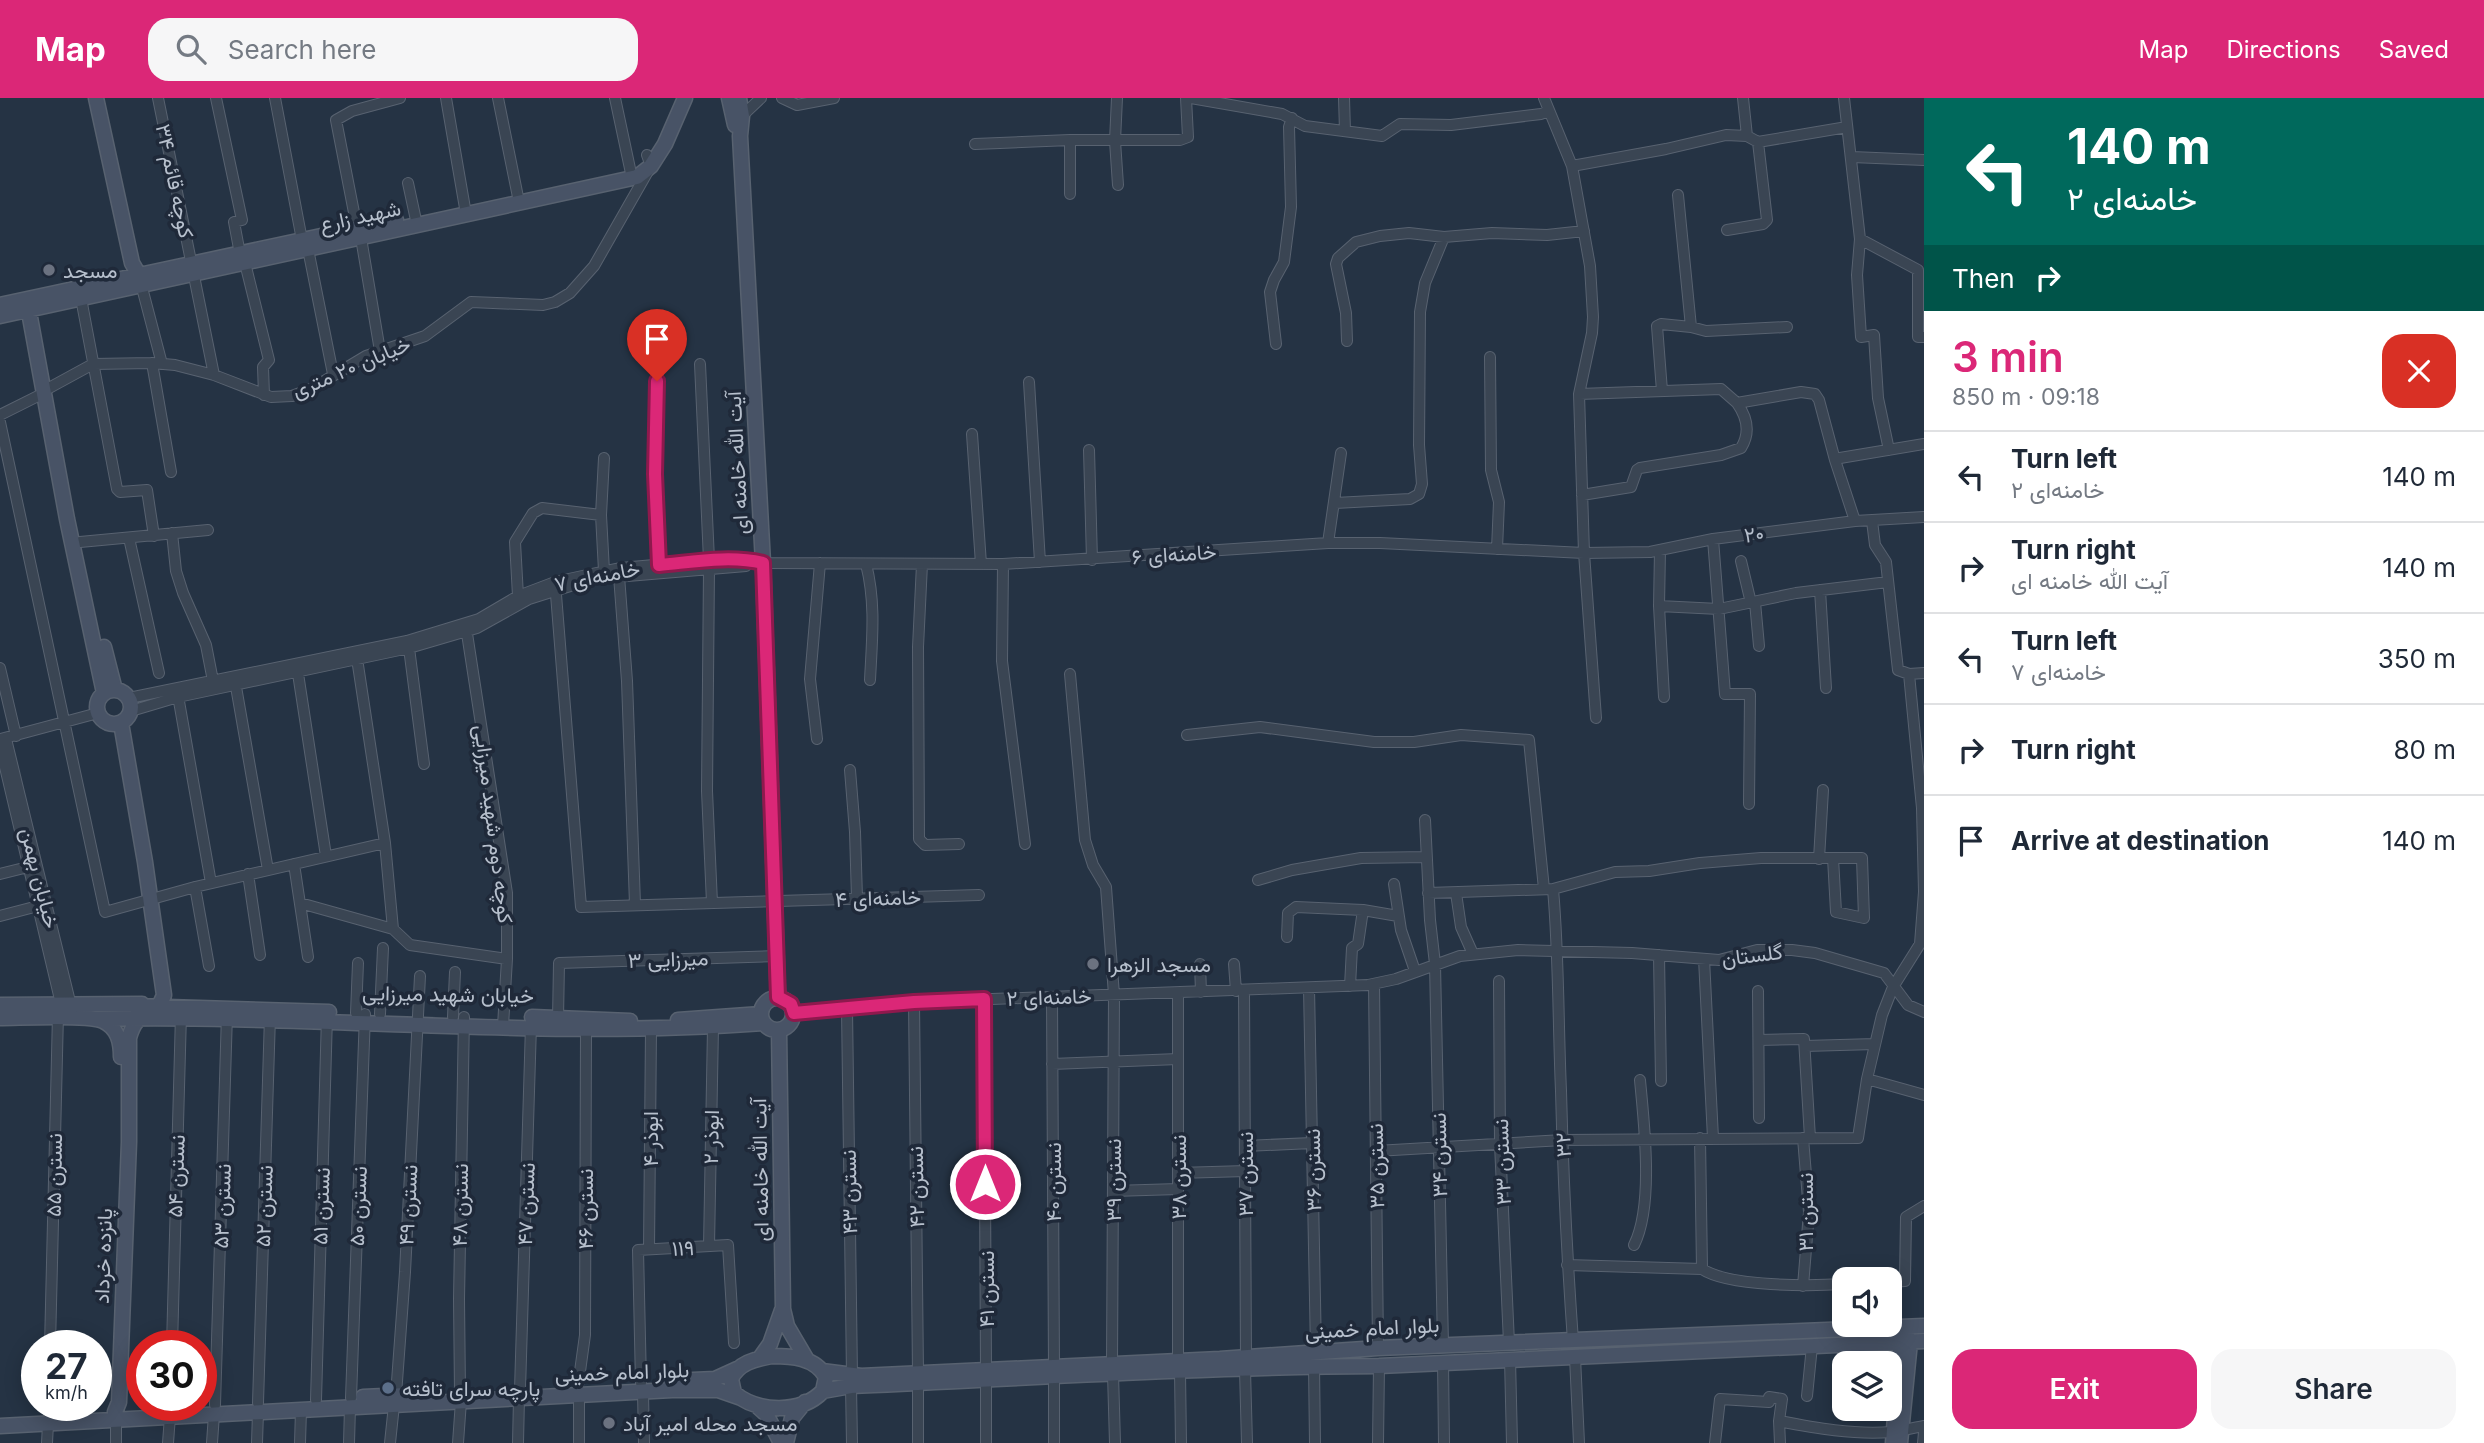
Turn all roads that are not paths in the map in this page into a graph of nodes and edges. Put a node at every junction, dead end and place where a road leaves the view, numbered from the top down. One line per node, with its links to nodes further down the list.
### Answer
1 (96, 98): 53 (street)
2 (104, 98): 53 (street)
3 (158, 98): 52 (street, کوچه قائم ۳۴)
4 (216, 98): 51 (street)
5 (275, 98): 50 (street)
6 (400, 98): 47 (street)
7 (446, 98): 43 (street)
8 (498, 98): 42 (street)
9 (615, 98): 37 (street)
10 (729, 98): 27 (street, آیت الله خامنه ای)
11 (740, 98): 23 (street, آیت الله خامنه ای)
12 (761, 98): 23 (street)
13 (782, 98): 14 (street)
14 (834, 98)
15 (1117, 98): 30 (street)
16 (1189, 98): 24 (street); 30 (street)
17 (1344, 98): 26 (street)
18 (1544, 98): 22 (street)
19 (1743, 98): 28 (street)
20 (1844, 98): 25 (street)
21 (677, 103): 34 (street, شهید زارع)
22 (1548, 111): 26 (street); 36 (street)
23 (742, 116): 27 (street, آیت الله خامنه ای)
24 (1292, 118): 26 (street); 63 (street)
25 (1847, 128): 31 (street); 33 (street)
26 (1345, 131)
27 (740, 136): 106 (street, آیت الله خامنه ای)
28 (1747, 136): 31 (street); 36 (street)
29 (1070, 139): 30 (street); 32 (street); 40 (street)
30 (1115, 141): 39 (street)
31 (1758, 142): 45 (street)
32 (975, 144)
33 (1852, 157): 35 (street); 49 (street)
34 (649, 160): 37 (street, شهید زارع); 64 (street, خیابان ۲۰ متری)
35 (1924, 160)
36 (1572, 166): 46 (street)
37 (631, 174): 42 (street, شهید زارع)
38 (408, 183): 44 (street)
39 (1118, 185)
40 (1070, 194)
41 (1678, 195): 58 (street)
42 (519, 198): 43 (street, شهید زارع)
43 (465, 210): 44 (street, شهید زارع)
44 (416, 220): 47 (street, شهید زارع)
45 (1727, 230)
46 (1584, 231): 48 (street); 74 (street)
47 (359, 233): 50 (street, شهید زارع); 64 (street)
48 (1444, 237): 62 (street); 88 (street)
49 (1860, 239): 61 (street); 82 (street)
50 (305, 245): 51 (street, شهید زارع); 69 (street)
51 (242, 258): 52 (street, شهید زارع); 75 (street)
52 (193, 269): 53 (street, شهید زارع); 70 (street, کوچه قائم ۳۴)
53 (141, 281): 54 (street, شهید زارع); 67 (street)
54 (80, 294): 55 (street, شهید زارع); 66 (street)
55 (31, 304): 56 (street, شهید زارع); 57 (street, شهید زارع); 72 (street)
56 (0, 305)
57 (0, 316)
58 (1691, 327): 59 (street); 73 (street)
59 (1787, 327)
60 (659, 328): 112 (street)
61 (1924, 337)
62 (1347, 341)
63 (1276, 344)
64 (380, 351): 69 (street, خیابان ۲۰ متری)
65 (1490, 357): 100 (street)
66 (93, 364): 67 (street, خیابان ۲۰ متری); 72 (street, خیابان ۲۰ متری); 95 (street)
67 (157, 364): 70 (street, خیابان ۲۰ متری); 86 (street)
68 (700, 365): 113 (street)
69 (333, 374): 75 (street, خیابان ۲۰ متری)
70 (214, 375): 75 (street, خیابان ۲۰ متری)
71 (1029, 382): 105 (street)
72 (46, 390): 77 (street, خیابان ۲۰ متری); 98 (street); 137 (street)
73 (1662, 391): 74 (street); 76 (street)
74 (1579, 394): 87 (street)
75 (264, 395)
76 (1737, 402): 87 (street); 91 (street)
77 (0, 415)
78 (0, 422): 144 (street)
79 (972, 434): 110 (street)
80 (1924, 444): 82 (street)
81 (1089, 450): 103 (street)
82 (1889, 450): 85 (street)
83 (1341, 453): 88 (street)
84 (604, 458): 89 (street)
85 (1840, 458)
86 (171, 472)
87 (1582, 495): 102 (street)
88 (1335, 503): 99 (street)
89 (601, 514): 114 (street); 119 (street)
90 (1924, 517): 92 (street, ۲۰)
91 (1855, 521): 92 (street, ۲۰); 97 (street, ۲۰)
92 (1872, 521): 116 (street)
93 (208, 530): 94 (street)
94 (172, 534): 95 (street); 134 (street)
95 (154, 536): 96 (street)
96 (129, 538): 98 (street); 129 (street)
97 (1713, 539): 101 (street, ۲۰); 122 (street)
98 (80, 542): 137 (street)
99 (1328, 543): 100 (street, خامنه‌ای ۶); 103 (street, خامنه‌ای ۶)
100 (1497, 549): 102 (street, خامنه‌ای ۶)
101 (1660, 550): 102 (street, ۲۰); 121 (street)
102 (1584, 553): 142 (street)
103 (1092, 559): 105 (street, خامنه‌ای ۶)
104 (1741, 561): 120 (street)
105 (1040, 562): 111 (street, خامنه‌ای ۶)
106 (763, 563): 107 (street, خامنه‌ای ۶); 113 (street, خامنه‌ای ۷); 176 (street, آیت الله خامنه ای)
107 (820, 564): 108 (street, خامنه‌ای ۶); 146 (street)
108 (866, 564): 109 (street, خامنه‌ای ۶); 133 (street)
109 (922, 564): 110 (street, خامنه‌ای ۶); 155 (street)
110 (981, 564): 111 (street, خامنه‌ای ۶)
111 (1003, 564): 156 (street)
112 (659, 565): 113 (street, خامنه‌ای ۷); 114 (street, خامنه‌ای ۷)
113 (709, 565): 115 (street, خامنه‌ای ۷); 178 (street)
114 (604, 571): 117 (street, خامنه‌ای ۷)
115 (619, 576): 117 (street, خامنه‌ای ۷); 179 (street)
116 (1888, 582): 118 (street); 132 (street)
117 (556, 586): 119 (street, خامنه‌ای ۷); 179 (street, خامنه‌ای ۴)
118 (1819, 590): 120 (street); 136 (street)
119 (519, 599): 123 (street, خامنه‌ای ۷)
120 (1753, 603): 122 (street); 124 (street)
121 (1659, 606): 122 (street); 139 (street)
122 (1719, 609): 151 (street)
123 (466, 627): 125 (street, خامنه‌ای ۷); 126 (street, خامنه‌ای ۷); 194 (street, کوچه دوم شهید میرزایی)
124 (1759, 646)
125 (410, 648): 126 (street, خامنه‌ای ۷); 148 (street)
126 (356, 656): 128 (street, خامنه‌ای ۷); 154 (street)
127 (0, 668): 147 (street)
128 (297, 668): 135 (street, خامنه‌ای ۷); 157 (street)
129 (159, 673)
130 (1924, 673): 132 (street)
131 (1070, 674): 213 (street, نسترن ۳۹)
132 (1909, 674): 152 (street)
133 (870, 680)
134 (213, 681): 135 (street, خامنه‌ای ۷); 138 (street, خامنه‌ای ۷)
135 (235, 681): 138 (street, خامنه‌ای ۷); 163 (street)
136 (1826, 688)
137 (110, 691): 140 (street); 141 (street)
138 (177, 693): 140 (street, خامنه‌ای ۷); 167 (street)
139 (1664, 697)
140 (130, 704): 143 (street)
141 (98, 713): 143 (street); 144 (street)
142 (1596, 718)
143 (117, 723): 175 (street)
144 (64, 724): 147 (street); 175 (street)
145 (1187, 735): 170 (street, ۳۲)
146 (817, 739)
147 (5, 740): 162 (street, خیابان بهمن); 222 (street, خیابان بهمن)
148 (424, 764)
149 (850, 770): 174 (street)
150 (1824, 790): 160 (street)
151 (1749, 804)
152 (1923, 817): 186 (street)
153 (1425, 820): 158 (street, نسترن ۳۴)
154 (385, 843): 157 (street); 184 (street)
155 (959, 844)
156 (1025, 844)
157 (326, 856): 161 (street)
158 (1426, 857): 166 (street); 171 (street, نسترن ۳۴)
159 (1833, 858): 159 (street); 160 (street)
160 (1819, 859): 170 (street)
161 (294, 864): 163 (street); 177 (street)
162 (28, 867): 164 (street); 180 (street, خیابان بهمن)
163 (268, 870): 165 (street)
164 (0, 874)
165 (248, 874): 167 (street); 190 (street)
166 (1258, 880)
167 (211, 883): 169 (street)
168 (1394, 884): 183 (street)
169 (195, 887): 175 (street); 200 (street)
170 (1548, 889): 172 (street); 188 (street, ۳۲)
171 (1428, 893): 172 (street); 199 (street, نسترن ۳۴)
172 (1456, 893): 189 (street)
173 (979, 895): 174 (street, خامنه‌ای ۴)
174 (857, 898): 176 (street, خامنه‌ای ۴)
175 (148, 899): 220 (street); 223 (street)
176 (776, 900): 178 (street, خامنه‌ای ۴); 192 (street, آیت الله خامنه ای)
177 (300, 903): 184 (street); 193 (street)
178 (712, 903): 179 (street, خامنه‌ای ۴)
179 (635, 904)
180 (38, 906): 182 (street); 222 (street, خیابان بهمن)
181 (1363, 910): 183 (street); 185 (street); 206 (street)
182 (0, 916)
183 (1398, 916): 201 (street)
184 (393, 929): 194 (street)
185 (1287, 937)
186 (1922, 944): 208 (street)
187 (383, 948): 229 (street)
188 (1558, 950): 189 (street, گلستان); 191 (street, گلستان); 260 (street, ۳۲)
189 (1473, 954): 199 (street, گلستان)
190 (260, 955)
191 (1659, 955): 195 (street, گلستان); 253 (street)
192 (776, 956): 214 (street, آیت الله خامنه ای); 233 (street, میرزایی ۳)
193 (308, 957)
194 (507, 959): 237 (street, کوچه دوم شهید میرزایی)
195 (1704, 959): 208 (street, گلستان); 258 (street)
196 (358, 963): 231 (street, نسترن ۵۰)
197 (1200, 964): 211 (street)
198 (1234, 964): 209 (street, نسترن ۳۷)
199 (1435, 964): 201 (street, گلستان); 264 (street, نسترن ۳۴)
200 (209, 966)
201 (1415, 971): 205 (street, گلستان)
202 (455, 972): 236 (street, نسترن ۴۸)
203 (420, 976): 235 (street, نسترن ۴۹)
204 (1499, 981): 262 (street, نسترن ۳۳)
205 (1374, 984): 206 (street, خامنه‌ای ۲); 265 (street, نسترن ۳۵)
206 (1350, 986): 207 (street, خامنه‌ای ۲)
207 (1309, 988): 209 (street, خامنه‌ای ۲); 261 (street, نسترن ۳۶)
208 (1893, 988): 225 (street, گلستان); 246 (street)
209 (1240, 991): 211 (street, خامنه‌ای ۲); 263 (street, نسترن ۳۷)
210 (1758, 991): 245 (street)
211 (1201, 992): 212 (street, خامنه‌ای ۲)
212 (1178, 993): 213 (street, خامنه‌ای ۲); 248 (street, نسترن ۳۸)
213 (1114, 995): 215 (street, خامنه‌ای ۲); 249 (street, نسترن ۳۹)
214 (778, 997): 227 (street); 234 (street)
215 (1052, 997): 216 (street, خامنه‌ای ۲); 250 (street, نسترن ۴۰)
216 (984, 999): 217 (street, خامنه‌ای ۲); 307 (street, نسترن ۴۱)
217 (914, 1002): 221 (street, خامنه‌ای ۲); 308 (street, نسترن ۴۲)
218 (0, 1005): 222 (street)
219 (106, 1005): 222 (street); 223 (street); 239 (street)
220 (160, 1006): 223 (street, خیابان شهید میرزایی); 224 (street, خیابان شهید میرزایی)
221 (847, 1009): 227 (street, خامنه‌ای ۲); 309 (street, نسترن ۴۳)
222 (64, 1011): 232 (street); 239 (street); 282 (street, نسترن ۵۵)
223 (136, 1012): 224 (street, خیابان شهید میرزایی); 239 (street); 244 (street, پانزده خرداد)
224 (181, 1012): 226 (street, خیابان شهید میرزایی); 283 (street, نسترن ۵۴)
225 (1924, 1012)
226 (227, 1013): 228 (street, خیابان شهید میرزایی); 289 (street, نسترن ۵۳)
227 (794, 1013): 243 (street)
228 (270, 1014): 230 (street, خیابان شهید میرزایی); 322 (street, نسترن ۵۲)
229 (380, 1014): 231 (street, خیابان شهید میرزایی); 235 (street, خیابان شهید میرزایی)
230 (327, 1017): 231 (street, خیابان شهید میرزایی); 317 (street, نسترن ۵۱)
231 (362, 1017): 235 (street, خیابان شهید میرزایی); 320 (street, نسترن ۵۰)
232 (0, 1018)
233 (558, 1019): 234 (street, خیابان شهید میرزایی); 238 (street, خیابان شهید میرزایی)
234 (762, 1019): 240 (street, خیابان شهید میرزایی); 243 (street)
235 (418, 1020): 236 (street, خیابان شهید میرزایی); 318 (street, نسترن ۴۹)
236 (460, 1020): 237 (street, خیابان شهید میرزایی); 315 (street, نسترن ۴۸)
237 (503, 1022): 238 (street, خیابان شهید میرزایی)
238 (531, 1022): 242 (street, خیابان شهید میرزایی); 313 (street, نسترن ۴۷)
239 (117, 1024): 244 (street); 327 (street, پانزده خرداد)
240 (713, 1027): 241 (street, خیابان شهید میرزایی); 272 (street, ابوذر ۲)
241 (650, 1029): 242 (street, خیابان شهید میرزایی); 273 (street, ابوذر ۴)
242 (586, 1030): 311 (street, نسترن ۴۶)
243 (779, 1030): 279 (street, آیت الله خامنه ای)
244 (129, 1038): 327 (street, پانزده خرداد)
245 (1759, 1040): 247 (street); 255 (street)
246 (1875, 1044): 247 (street); 251 (street)
247 (1805, 1046): 259 (street, نسترن ۳۱)
248 (1178, 1059): 249 (street); 267 (street, نسترن ۳۸)
249 (1113, 1062): 250 (street); 269 (street, نسترن ۳۹)
250 (1052, 1064): 306 (street, نسترن ۴۰)
251 (1867, 1079): 254 (street); 259 (street)
252 (1640, 1080): 256 (street)
253 (1661, 1081)
254 (1924, 1095)
255 (1759, 1118)
256 (1645, 1138): 257 (street); 260 (street); 271 (street)
257 (1700, 1138): 258 (street); 275 (street)
258 (1713, 1138): 259 (street)
259 (1807, 1138): 278 (street, نسترن ۳۱)
260 (1563, 1140): 262 (street); 274 (street, ۳۲)
261 (1312, 1143): 263 (street); 296 (street, نسترن ۳۶)
262 (1500, 1144): 264 (street); 288 (street, نسترن ۳۳)
263 (1245, 1146): 266 (street, نسترن ۳۷)
264 (1439, 1148): 265 (street); 290 (street, نسترن ۳۴)
265 (1376, 1151): 292 (street, نسترن ۳۵)
266 (1246, 1171): 267 (street); 300 (street, نسترن ۳۷)
267 (1178, 1173): 268 (street, نسترن ۳۸)
268 (1178, 1189): 269 (street); 302 (street, نسترن ۳۸)
269 (1113, 1191): 304 (street, نسترن ۳۹)
270 (1924, 1206): 276 (street)
271 (1634, 1245)
272 (709, 1246): 273 (street, ۱۱۹); 287 (street, ۱۱۹)
273 (643, 1250): 310 (street, ابوذر ۴)
274 (1567, 1265): 275 (street); 285 (street, ۳۲)
275 (1702, 1269): 278 (street)
276 (1902, 1281)
277 (1832, 1285): 278 (street)
278 (1803, 1286)
279 (783, 1309): 295 (street); 298 (street)
280 (1903, 1326): 281 (street, بلوار امام خمینی); 284 (street, بلوار امام خمینی); 286 (street)
281 (1924, 1326)
282 (51, 1330)
283 (172, 1330)
284 (1639, 1338): 285 (street, بلوار امام خمینی); 293 (street)
285 (1573, 1340): 288 (street, بلوار امام خمینی)
286 (1911, 1342): 291 (street, بلوار امام خمینی); 338 (street)
287 (734, 1343)
288 (1510, 1343): 290 (street, بلوار امام خمینی)
289 (217, 1344)
290 (1443, 1345): 292 (street, بلوار امام خمینی)
291 (1812, 1346): 293 (street, بلوار امام خمینی); 314 (street)
292 (1378, 1348): 296 (street, بلوار امام خمینی)
293 (1639, 1354): 294 (street, بلوار امام خمینی)
294 (1575, 1357): 297 (street, بلوار امام خمینی); 363 (street)
295 (760, 1358): 298 (street); 303 (street, بلوار امام خمینی)
296 (1315, 1359): 300 (street, بلوار امام خمینی); 301 (street, بلوار امام خمینی); 359 (street, نسترن ۳۶)
297 (1510, 1359): 299 (street, بلوار امام خمینی); 362 (street)
298 (807, 1360): 305 (street)
299 (1443, 1362): 301 (street, بلوار امام خمینی); 361 (street)
300 (1246, 1364): 302 (street, بلوار امام خمینی); 358 (street, نسترن ۳۷)
301 (1379, 1366): 360 (street)
302 (1179, 1367): 304 (street, بلوار امام خمینی); 357 (street, نسترن ۳۸)
303 (737, 1369): 310 (street, بلوار امام خمینی); 316 (street)
304 (1112, 1369): 306 (street, بلوار امام خمینی); 356 (street, نسترن ۳۹)
305 (822, 1371): 309 (street, بلوار امام خمینی); 312 (street)
306 (1054, 1372): 307 (street, بلوار امام خمینی); 355 (street, نسترن ۴۰)
307 (986, 1375): 308 (street, بلوار امام خمینی); 354 (street, نسترن ۴۱)
308 (918, 1378): 309 (street, بلوار امام خمینی); 353 (street, نسترن ۴۲)
309 (852, 1381): 312 (street, بلوار امام خمینی); 352 (street, نسترن ۴۳)
310 (642, 1387): 311 (street, بلوار امام خمینی); 316 (street, بلوار امام خمینی); 350 (street, ابوذر ۴)
311 (578, 1391): 313 (street, بلوار امام خمینی); 349 (street, نسترن ۴۶)
312 (823, 1391): 319 (street)
313 (519, 1394): 315 (street, بلوار امام خمینی); 348 (street, نسترن ۴۷)
314 (1807, 1396)
315 (461, 1397): 318 (street, بلوار امام خمینی); 347 (street, نسترن ۴۸)
316 (741, 1398): 321 (street, بلوار امام خمینی)
317 (316, 1400): 320 (street, بلوار امام خمینی); 322 (street, بلوار امام خمینی)
318 (395, 1400): 320 (street, بلوار امام خمینی); 346 (street, نسترن ۴۹)
319 (805, 1402): 321 (street); 351 (street)
320 (350, 1403): 324 (street, بلوار امام خمینی); 345 (street, نسترن ۵۰)
321 (756, 1405): 351 (street)
322 (258, 1408): 323 (street, بلوار امام خمینی); 324 (street, بلوار امام خمینی); 343 (street, نسترن ۵۲)
323 (217, 1410)
324 (301, 1410): 344 (street)
325 (126, 1414): 327 (street, بلوار امام خمینی)
326 (112, 1415): 327 (street, بلوار امام خمینی)
327 (116, 1415): 340 (street)
328 (21, 1416): 329 (street, بلوار امام خمینی)
329 (0, 1417)
330 (21, 1421): 335 (street, بلوار امام خمینی)
331 (49, 1421): 339 (street)
332 (169, 1421): 341 (street)
333 (214, 1421): 342 (street, نسترن ۵۳)
334 (1779, 1421): 338 (street); 364 (street); 365 (street)
335 (0, 1426)
336 (1924, 1426): 338 (street)
337 (1924, 1432): 366 (street)
338 (1897, 1437)
339 (47, 1443)
340 (116, 1443)
341 (168, 1443)
342 (212, 1443)
343 (257, 1443)
344 (300, 1443)
345 (349, 1443)
346 (390, 1443)
347 (458, 1443)
348 (518, 1443)
349 (579, 1443)
350 (644, 1443)
351 (783, 1443)
352 (852, 1443)
353 (918, 1443)
354 (986, 1443)
355 (1054, 1443)
356 (1115, 1443)
357 (1181, 1443)
358 (1247, 1443)
359 (1315, 1443)
360 (1378, 1443)
361 (1444, 1443)
362 (1513, 1443)
363 (1579, 1443)
364 (1715, 1443)
365 (1780, 1443)
366 (1923, 1443)

